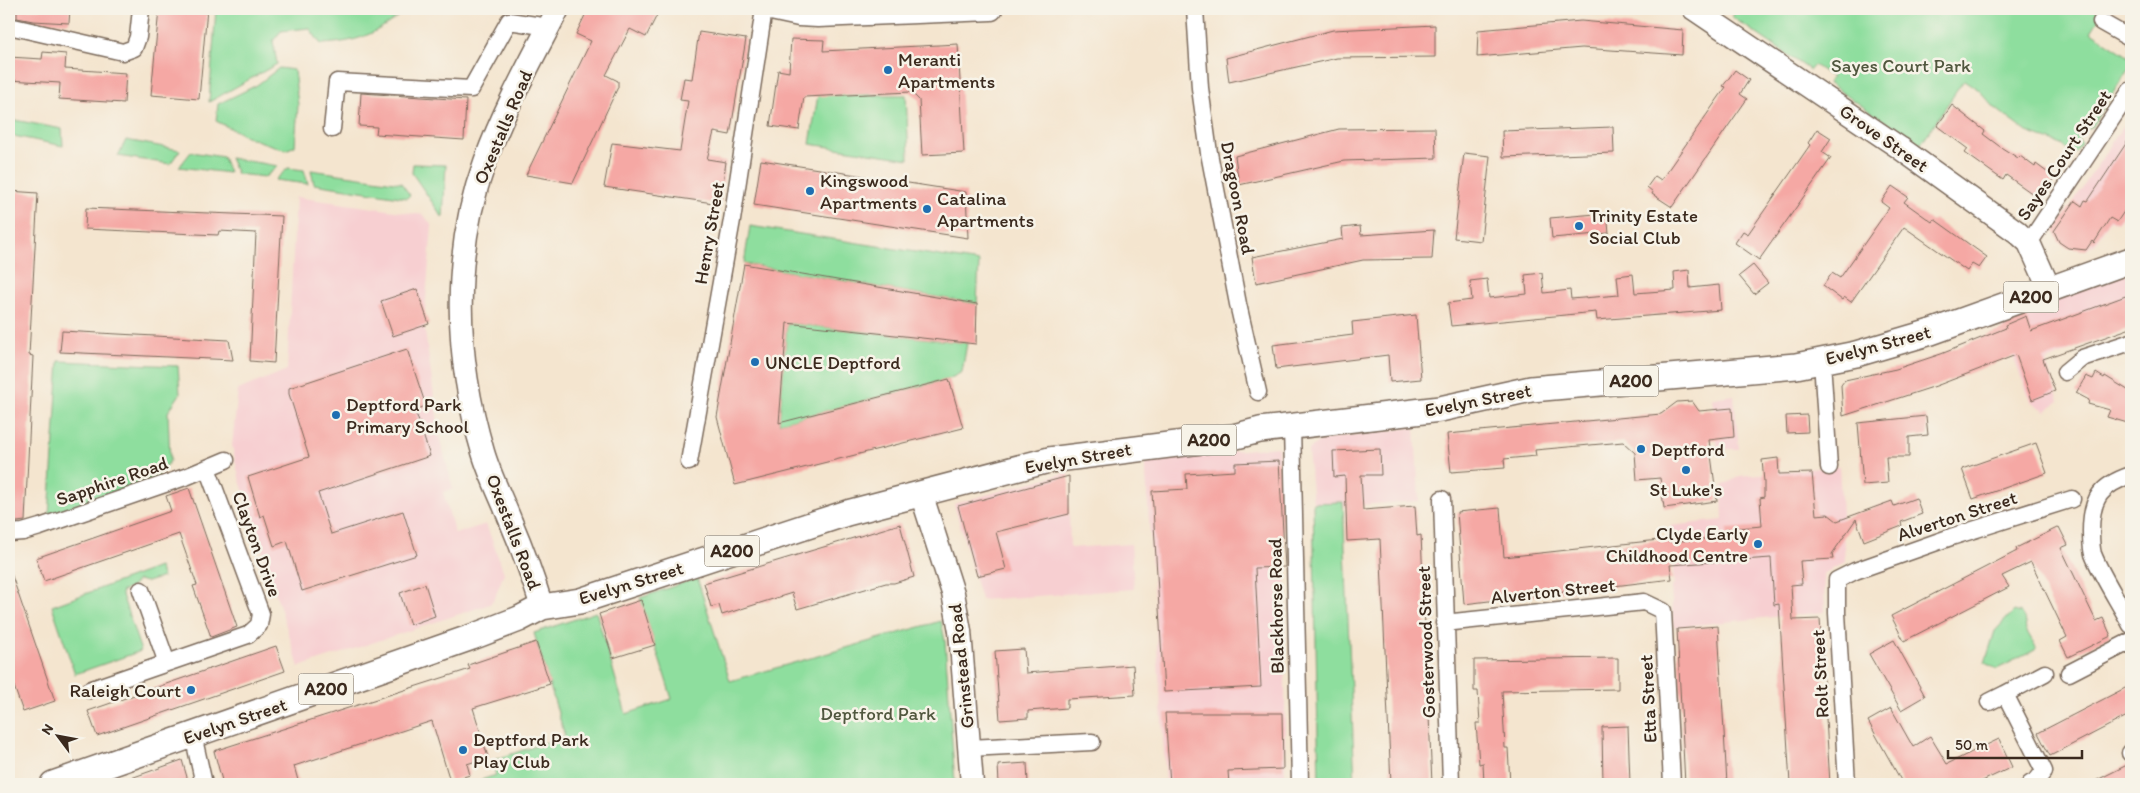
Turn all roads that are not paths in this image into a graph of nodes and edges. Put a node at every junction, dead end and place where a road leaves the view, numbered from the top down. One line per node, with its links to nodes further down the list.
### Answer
1 (141, 9): 8 (street)
2 (772, 9): 3 (street); 21 (street, Henry Street)
3 (991, 9)
4 (1195, 9): 18 (street, Dragoon Road)
5 (1694, 9): 12 (street, Grove Street)
6 (554, 18): 11 (street, Oxestalls Road); 31 (street, Oxestalls Road)
7 (2101, 22): 9 (street)
8 (9, 26)
9 (2131, 40)
10 (2131, 90): 12 (street, Sayes Court Street)
11 (332, 129)
12 (2029, 243): 14 (street, Grove Street)
13 (2131, 260): 14 (main road, Evelyn Street / A200)
14 (2050, 290): 16 (main road, Evelyn Street / A200)
15 (2131, 342): 17 (street)
16 (1822, 361): 19 (main road, Evelyn Street / A200); 22 (street)
17 (2065, 372)
18 (1258, 392)
19 (1292, 426): 25 (main road, Evelyn Street / A200); 49 (street, Blackhorse Road)
20 (226, 460): 23 (street, Sapphire Road)
21 (689, 462)
22 (1828, 467)
23 (207, 468): 28 (street, Sapphire Road); 36 (street, Clayton Drive)
24 (2131, 475): 34 (street)
25 (921, 493): 31 (main road, Evelyn Street / A200); 44 (street, Grinstead Road)
26 (1442, 499): 33 (street, Gosterwood Street)
27 (2072, 499): 29 (street, Alverton Street)
28 (9, 533)
29 (1855, 571): 52 (street, Rolt Street)
30 (141, 590): 36 (street)
31 (542, 607): 42 (main road, Evelyn Street / A200)
32 (1663, 611): 33 (street, Alverton Street); 51 (street, Etta Street)
33 (1444, 623): 50 (street, Gosterwood Street)
34 (2131, 625)
35 (2131, 641): 38 (street)
36 (167, 663): 39 (street, Clayton Drive)
37 (2045, 673): 40 (street)
38 (2069, 673)
39 (89, 690)
40 (2004, 694): 41 (street); 45 (street)
41 (1989, 702)
42 (193, 735): 46 (main road, Evelyn Street / A200); 47 (street)
43 (1092, 742): 44 (street)
44 (969, 748): 48 (street, Grinstead Road)
45 (2038, 783)
46 (53, 784)
47 (204, 784)
48 (972, 784)
49 (1300, 784)
50 (1451, 784)
51 (1672, 784)
52 (1847, 784)

